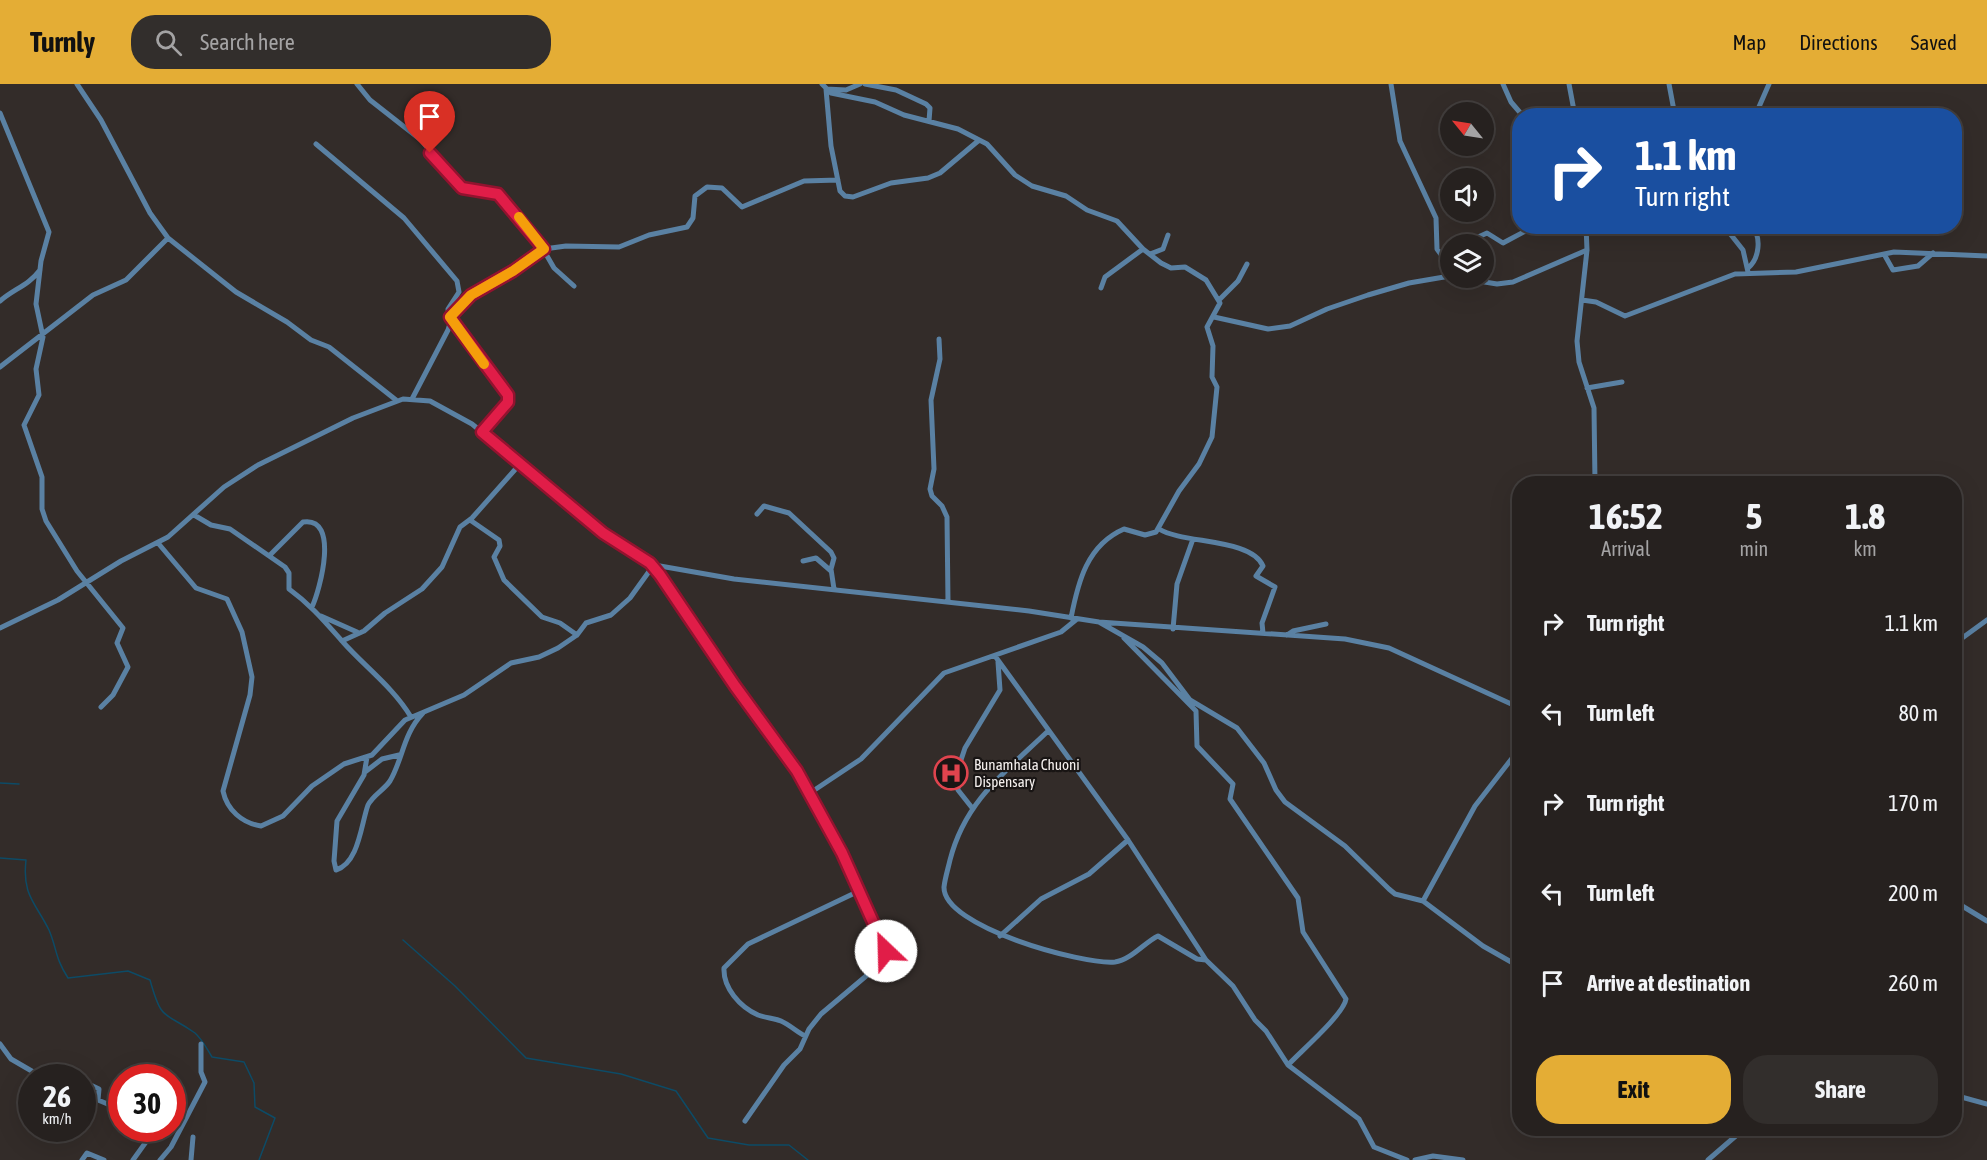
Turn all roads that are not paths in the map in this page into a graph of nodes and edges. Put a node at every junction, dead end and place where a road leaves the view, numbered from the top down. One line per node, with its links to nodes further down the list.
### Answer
1 (77, 84): 26 (street)
2 (357, 84): 27 (street)
3 (862, 84): 9 (street); 10 (street)
4 (1391, 84): 30 (street)
5 (1503, 84): 11 (street)
6 (1569, 84): 12 (street)
7 (1669, 84): 13 (street)
8 (1769, 84): 14 (street)
9 (824, 87): 16 (street); 19 (street)
10 (892, 87): 16 (street)
11 (1516, 108)
12 (1574, 108)
13 (1674, 108)
14 (1758, 108)
15 (0, 113): 36 (street)
16 (929, 121): 17 (street)
17 (978, 141): 19 (street); 28 (street)
18 (316, 144): 46 (street)
19 (838, 180): 27 (street)
20 (1520, 234): 25 (street)
21 (1586, 234): 29 (street)
22 (1756, 234): 37 (street)
23 (1168, 235): 32 (street)
24 (1731, 235): 37 (street)
25 (1494, 237)
26 (168, 238): 47 (street); 53 (street)
27 (544, 249): 40 (street); 46 (street)
28 (1143, 249): 32 (street); 41 (street)
29 (1587, 250): 39 (street); 43 (street)
30 (1440, 253)
31 (1933, 253): 33 (street); 33 (street); 34 (street)
32 (1150, 254): 42 (street)
33 (1884, 254): 37 (street)
34 (1987, 256)
35 (1246, 264): 42 (street)
36 (40, 270): 44 (street); 47 (street)
37 (1748, 270): 43 (street)
38 (1440, 278): 45 (street)
39 (1494, 284)
40 (574, 286)
41 (1101, 288)
42 (1219, 300): 45 (street)
43 (1582, 300): 51 (street)
44 (0, 301)
45 (1214, 317): 60 (street)
46 (449, 320): 52 (street); 54 (street)
47 (43, 334): 49 (street); 67 (street)
48 (939, 339): 69 (street)
49 (0, 367)
50 (1622, 382): 51 (street)
51 (1587, 388): 56 (street)
52 (412, 399): 53 (street); 54 (street)
53 (396, 400): 58 (street)
54 (482, 432): 55 (street)
55 (520, 464): 59 (street); 65 (street)
56 (1595, 476)
57 (757, 514): 66 (street)
58 (194, 515): 62 (street); 63 (street)
59 (470, 520): 78 (street); 81 (street)
60 (1159, 529): 61 (street); 72 (street)
61 (1194, 539): 77 (street); 80 (street)
62 (158, 543): 67 (street); 92 (street)
63 (270, 555): 70 (street); 70 (street)
64 (803, 561): 66 (street)
65 (651, 564): 68 (street); 81 (street); 95 (street)
66 (831, 571): 68 (street)
67 (86, 583): 76 (street); 87 (street)
68 (834, 589): 69 (street)
69 (948, 602): 72 (street)
70 (312, 607): 71 (street)
71 (321, 616): 78 (street); 84 (street)
72 (1074, 618): 74 (street); 85 (street)
73 (1987, 620): 83 (street)
74 (1099, 622): 77 (street); 79 (street)
75 (1326, 624): 82 (street)
76 (0, 628)
77 (1173, 629): 80 (street)
78 (357, 632): 84 (street)
79 (1117, 633): 99 (street); 109 (street)
80 (1263, 633): 82 (street)
81 (577, 635): 88 (street)
82 (1287, 635): 86 (street)
83 (1962, 638)
84 (342, 641): 89 (street)
85 (996, 659): 90 (street); 95 (street); 96 (street)
86 (1512, 704)
87 (101, 707)
88 (426, 710): 89 (street); 91 (street)
89 (411, 717): 92 (street)
90 (1047, 732): 96 (street); 97 (street)
91 (399, 755): 94 (street); 94 (street)
92 (367, 757): 94 (street)
93 (1512, 758): 99 (street)
94 (364, 773)
95 (810, 792): 98 (street)
96 (973, 809): 102 (street)
97 (1128, 840): 102 (street); 103 (street)
98 (859, 891): 105 (street); 105 (street)
99 (1423, 901): 104 (street)
100 (1962, 906): 101 (street)
101 (1987, 921)
102 (1000, 936): 103 (street)
103 (1206, 960): 109 (street)
104 (1512, 963)
105 (806, 1036): 115 (street)
106 (0, 1044): 108 (street)
107 (201, 1044): 114 (street)
108 (20, 1064)
109 (1288, 1065): 125 (street)
110 (96, 1088): 112 (street)
111 (1962, 1097): 113 (street)
112 (108, 1104)
113 (1987, 1104)
114 (186, 1111)
115 (745, 1121)
116 (1736, 1136): 128 (street)
117 (194, 1137): 124 (street)
118 (146, 1142): 122 (street)
119 (172, 1142): 123 (street)
120 (82, 1160): 121 (street)
121 (104, 1160)
122 (133, 1160)
123 (160, 1160)
124 (191, 1160)
125 (1407, 1160)
126 (1415, 1160): 127 (street)
127 (1463, 1160)
128 (1708, 1160)

